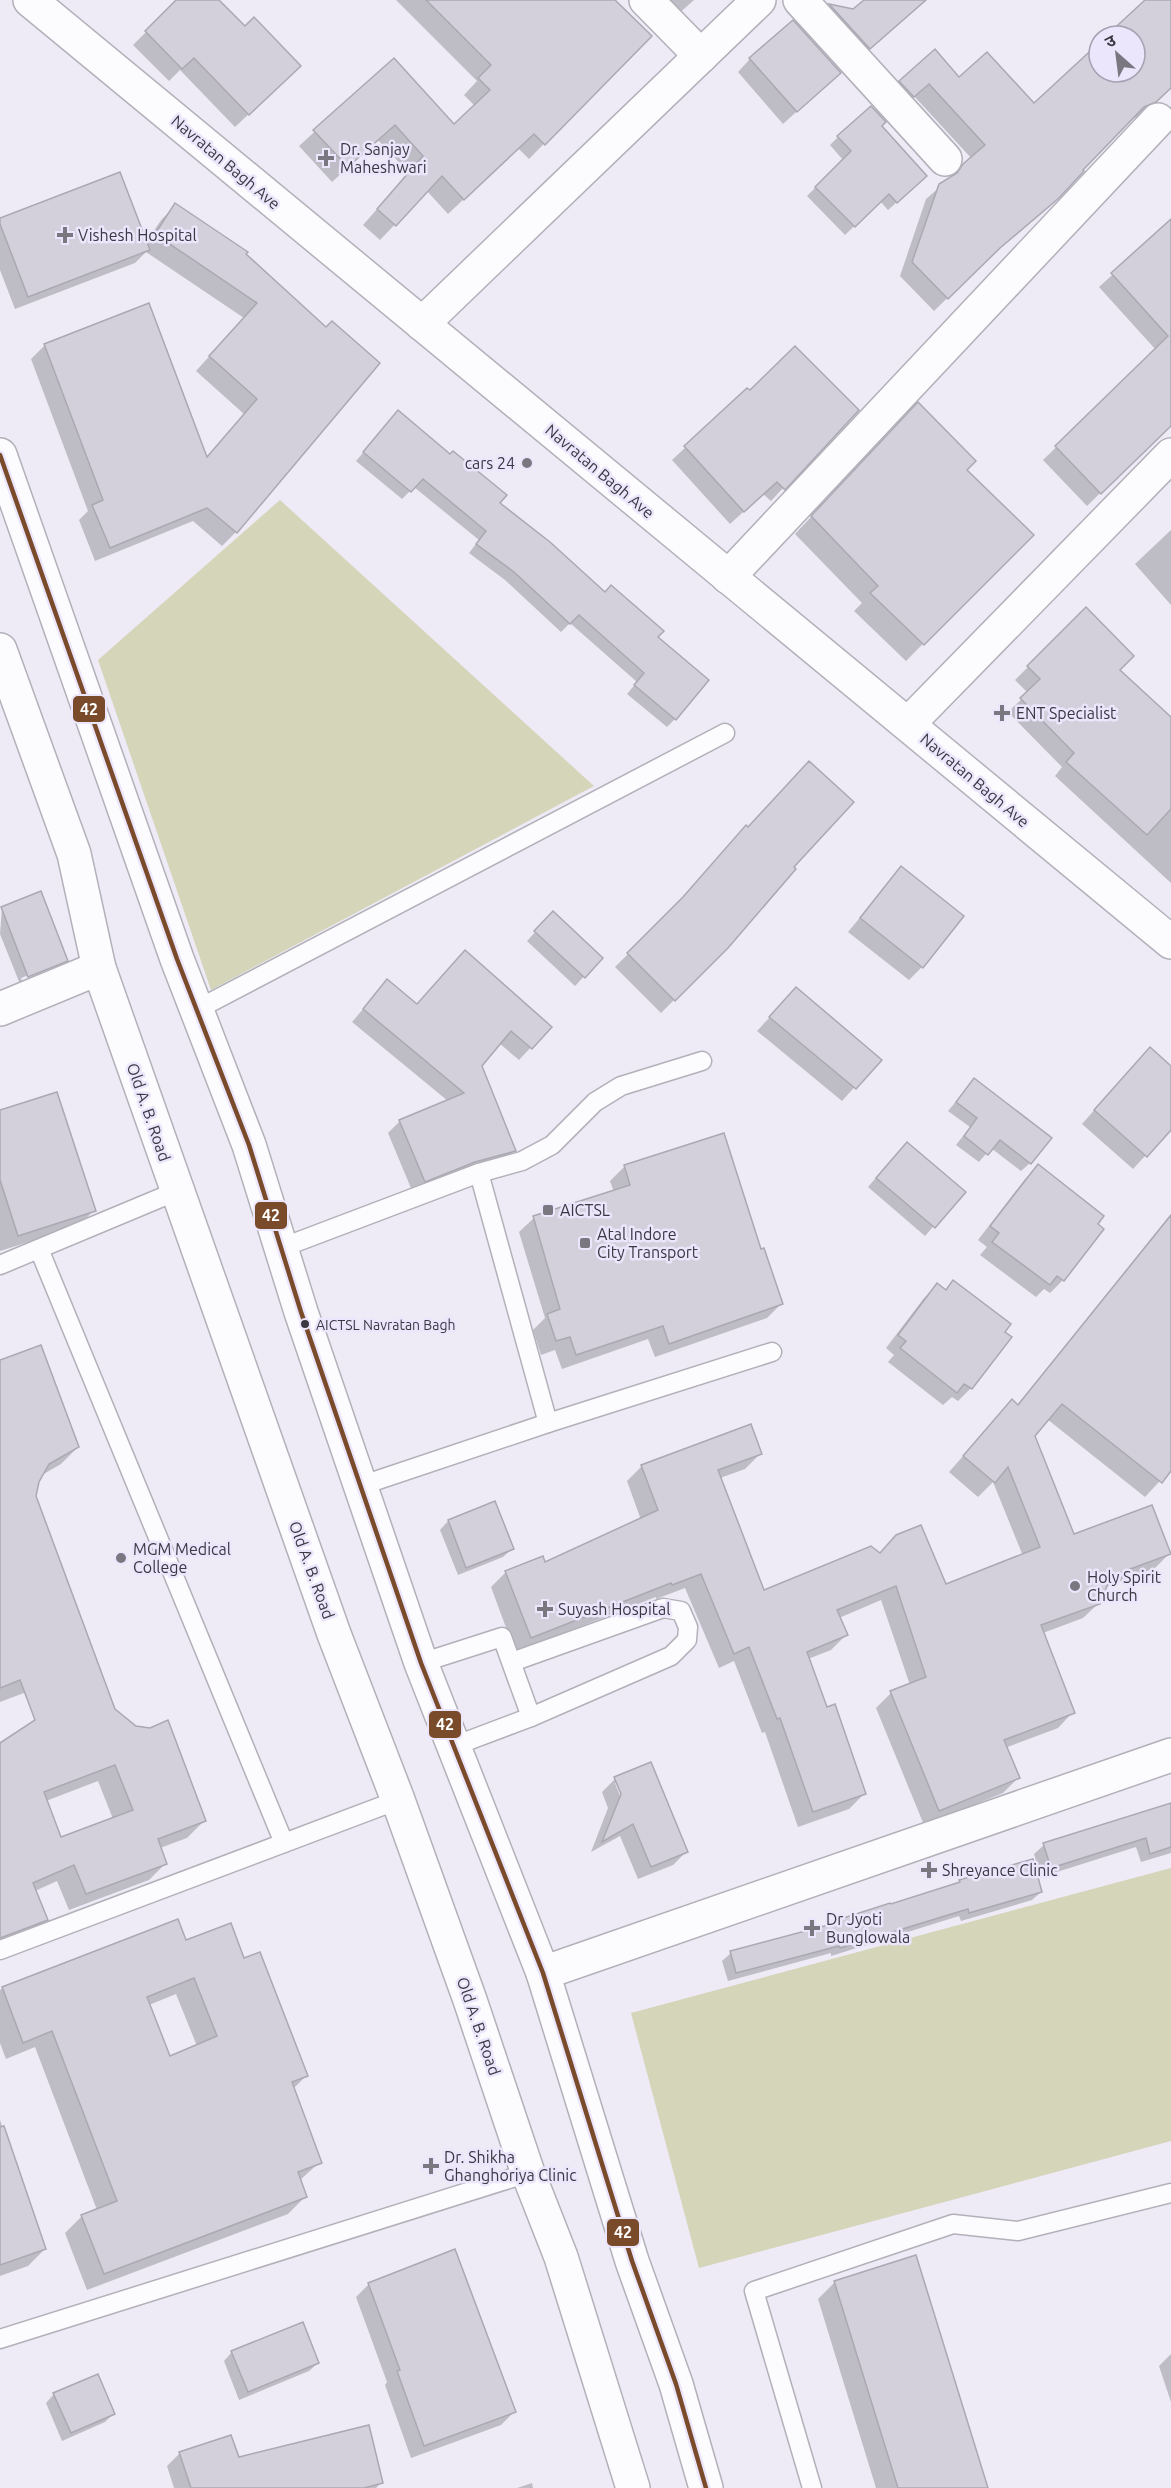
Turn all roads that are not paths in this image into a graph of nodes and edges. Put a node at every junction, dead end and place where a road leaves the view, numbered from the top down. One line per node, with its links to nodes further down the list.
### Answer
1 (30, 0): 8 (main road, Navratan Bagh Ave)
2 (646, 0): 5 (main road)
3 (759, 0): 5 (main road)
4 (800, 0): 7 (main road)
5 (701, 56): 8 (main road)
6 (1158, 120): 11 (main road)
7 (945, 159)
8 (422, 324): 11 (main road, Navratan Bagh Ave)
9 (0, 455): 18 (main road)
10 (1171, 455): 13 (main road)
11 (728, 577): 13 (main road, Navratan Bagh Ave)
12 (0, 650): 16 (main road, Old A. B. Road)
13 (908, 724): 15 (main road, Navratan Bagh Ave)
14 (725, 733): 18 (lane)
15 (1171, 942)
16 (99, 968): 17 (main road); 21 (main road, Old A. B. Road)
17 (0, 1009)
18 (196, 1010): 22 (main road)
19 (702, 1061): 20 (lane)
20 (479, 1173): 22 (lane); 26 (lane)
21 (177, 1191): 23 (lane); 33 (main road, Old A. B. Road)
22 (281, 1248): 27 (main road)
23 (39, 1249): 24 (lane); 34 (lane)
24 (0, 1265)
25 (772, 1352): 26 (lane)
26 (548, 1423): 27 (lane)
27 (360, 1486): 29 (main road)
28 (512, 1662): 29 (lane); 30 (lane); 30 (lane)
29 (421, 1663): 31 (main road)
30 (531, 1717): 31 (lane)
31 (454, 1746): 36 (main road)
32 (1171, 1755): 36 (main road)
33 (398, 1800): 34 (lane); 37 (main road, Old A. B. Road)
34 (284, 1843): 35 (lane)
35 (0, 1950)
36 (543, 1973): 41 (main road)
37 (528, 2173): 39 (lane); 40 (main road, Old A. B. Road)
38 (1171, 2193): 42 (lane)
39 (0, 2339)
40 (633, 2488)
41 (706, 2488)
42 (812, 2488)

